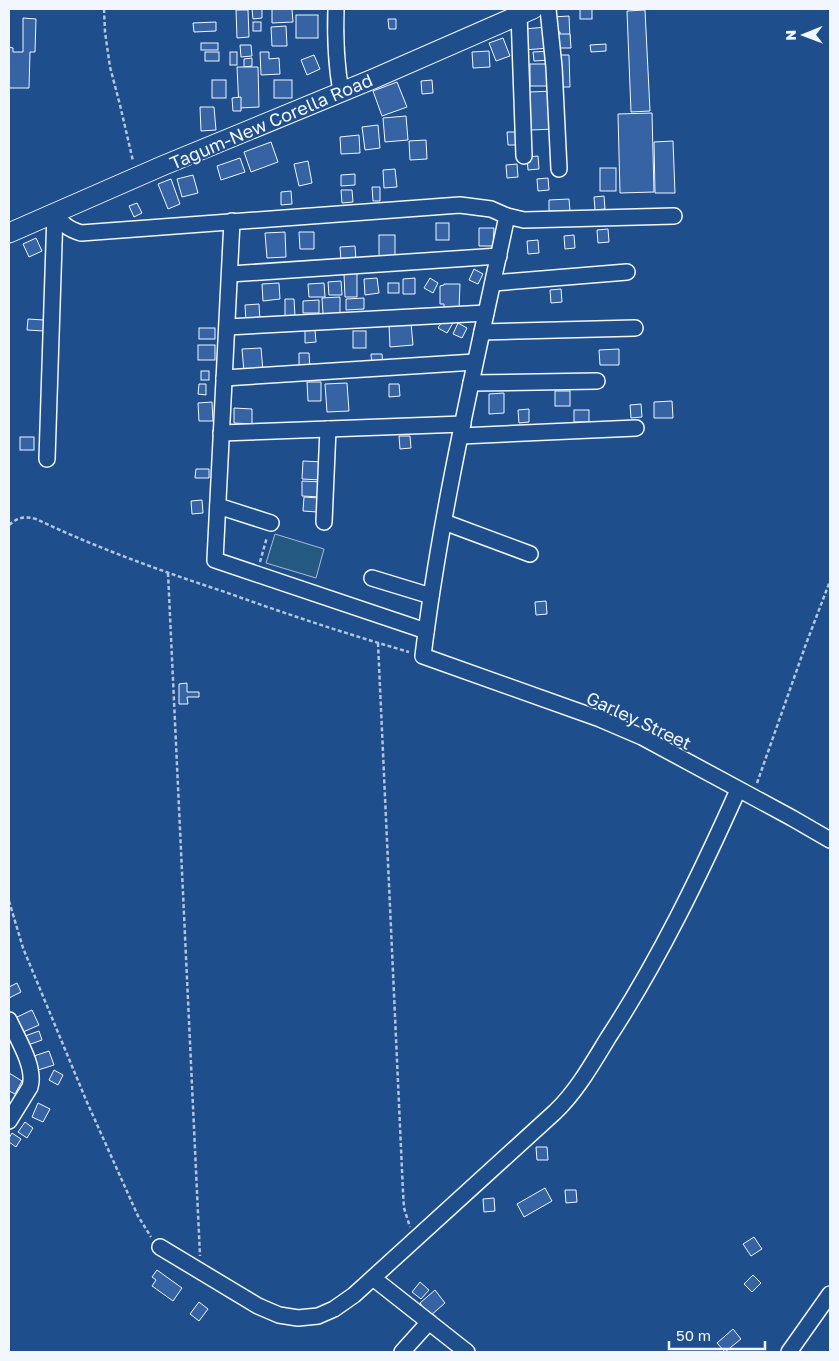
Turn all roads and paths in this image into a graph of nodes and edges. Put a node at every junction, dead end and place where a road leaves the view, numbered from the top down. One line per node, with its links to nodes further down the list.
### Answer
1 (104, 9): 8 (path)
2 (336, 9): 5 (street)
3 (548, 9): 7 (street)
4 (526, 12): 5 (main road, Tagum-New Corella Road); 6 (street)
5 (341, 92): 8 (main road, Tagum-New Corella Road)
6 (524, 156)
7 (559, 169)
8 (137, 177): 9 (main road, Tagum-New Corella Road)
9 (55, 213): 12 (street); 13 (main road, Tagum-New Corella Road); 30 (street)
10 (507, 216): 11 (street); 12 (street); 14 (street)
11 (674, 216)
12 (232, 221): 16 (street)
13 (9, 232)
14 (499, 256): 16 (street); 17 (street)
15 (628, 272): 17 (street)
16 (230, 274): 19 (street)
17 (493, 283): 18 (street)
18 (486, 313): 19 (street); 21 (street)
19 (227, 327): 23 (street)
20 (635, 328): 21 (street)
21 (482, 332): 22 (street)
22 (475, 362): 23 (street); 25 (street)
23 (224, 378): 29 (street)
24 (597, 381): 25 (street)
25 (471, 383): 28 (street)
26 (636, 428): 28 (street)
27 (328, 429): 28 (street); 29 (street); 32 (street)
28 (462, 430): 33 (street)
29 (221, 433): 31 (street)
30 (46, 459)
31 (218, 506): 34 (street); 38 (street)
32 (324, 522)
33 (444, 522): 36 (street); 41 (street)
34 (271, 523): 38 (path)
35 (9, 525): 37 (path)
36 (530, 554)
37 (168, 573): 43 (path); 53 (path)
38 (256, 574): 42 (street)
39 (372, 578): 41 (street)
40 (830, 581): 46 (path)
41 (431, 596): 42 (street)
42 (426, 631): 44 (street)
43 (378, 643): 44 (path); 51 (path)
44 (423, 656): 45 (street, Garley Street)
45 (738, 790): 46 (street, Garley Street); 51 (street)
46 (752, 796): 47 (street, Garley Street)
47 (830, 840)
48 (9, 901): 52 (path)
49 (9, 1020): 50 (street)
50 (9, 1121)
51 (415, 1240): 54 (street)
52 (160, 1247): 53 (street)
53 (201, 1272): 54 (street)
54 (373, 1278): 56 (street)
55 (830, 1294): 59 (street)
56 (429, 1322): 57 (street); 58 (street)
57 (402, 1352)
58 (467, 1352)
59 (789, 1352)

